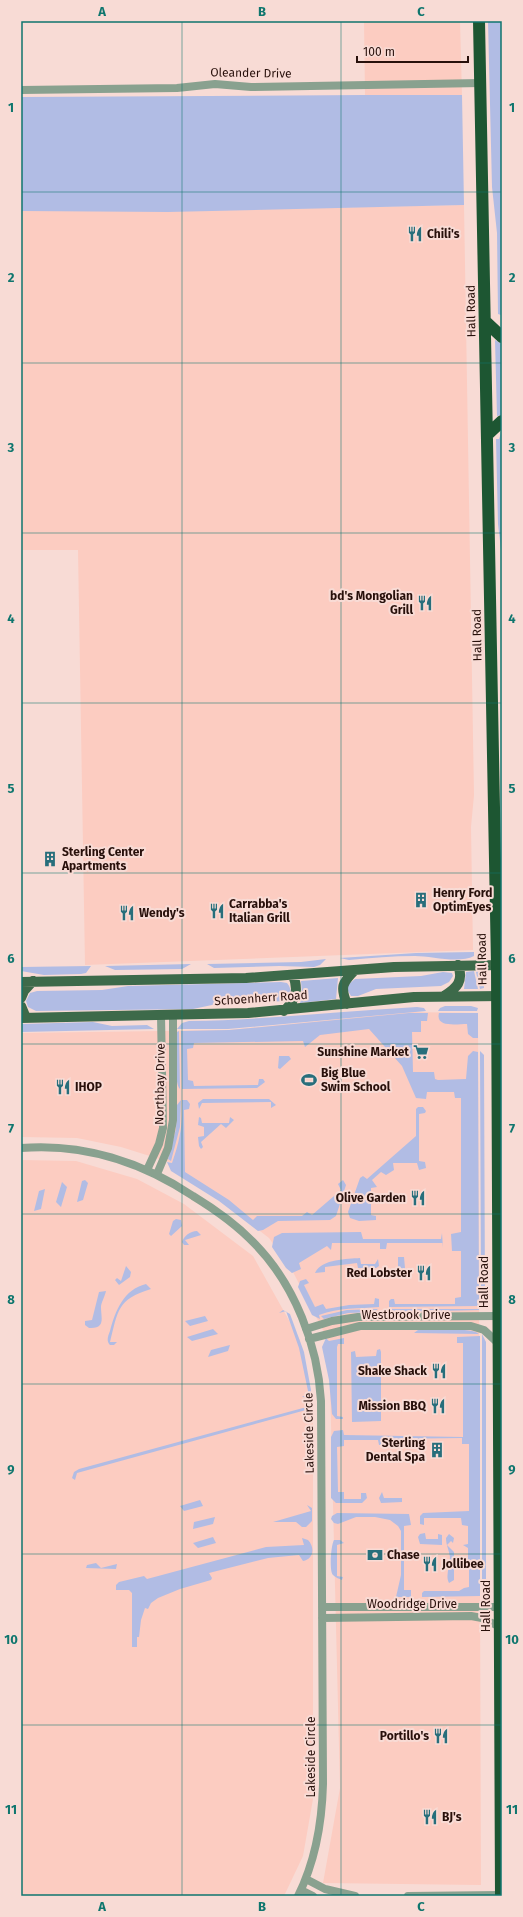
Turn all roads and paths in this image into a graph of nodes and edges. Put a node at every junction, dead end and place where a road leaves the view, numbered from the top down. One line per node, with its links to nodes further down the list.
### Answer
1 (479, 21): 2 (highway, Hall Road)
2 (481, 83): 3 (street, Oleander Drive); 4 (highway, Hall Road)
3 (21, 90)
4 (486, 322): 5 (highway); 7 (highway, Hall Road)
5 (502, 337)
6 (502, 421): 7 (highway)
7 (487, 435): 8 (highway, Hall Road)
8 (491, 646): 9 (highway); 10 (highway, Hall Road)
9 (502, 660)
10 (498, 768): 12 (highway, Hall Road)
11 (458, 965): 12 (main road, Schoenherr Road); 13 (main road, Schoenherr Road); 17 (main road)
12 (499, 965): 18 (highway, Hall Road)
13 (355, 970): 14 (main road, Schoenherr Road); 20 (main road)
14 (293, 975): 15 (main road, Schoenherr Road); 22 (main road)
15 (33, 981): 16 (main road, Schoenherr Road); 19 (main road)
16 (21, 982)
17 (444, 996): 18 (main road, Schoenherr Road); 20 (main road, Schoenherr Road)
18 (499, 996): 29 (highway, Hall Road)
19 (21, 998)
20 (348, 1004): 22 (main road, Schoenherr Road)
21 (21, 1006): 25 (main road)
22 (284, 1011): 24 (main road, Schoenherr Road)
23 (161, 1015): 24 (main road, Schoenherr Road); 25 (main road, Schoenherr Road); 27 (street, Northbay Drive)
24 (173, 1015): 28 (street, Northbay Drive)
25 (23, 1018)
26 (21, 1148): 27 (street, Lakeside Circle)
27 (147, 1170): 28 (street, Lakeside Circle)
28 (157, 1174): 31 (street, Lakeside Circle)
29 (500, 1185): 30 (highway, Hall Road)
30 (500, 1316): 31 (street, Westbrook Drive); 33 (highway, Hall Road)
31 (306, 1329): 32 (street, Lakeside Circle)
32 (309, 1339): 33 (street, Westbrook Drive); 35 (street, Lakeside Circle)
33 (499, 1344): 34 (highway, Hall Road)
34 (501, 1504): 36 (highway, Hall Road)
35 (322, 1607): 36 (street, Woodridge Drive); 37 (street, Lakeside Circle)
36 (501, 1607): 38 (highway, Hall Road)
37 (322, 1618): 38 (street, Woodridge Drive); 40 (street, Lakeside Circle)
38 (500, 1628): 39 (highway, Hall Road)
39 (501, 1777): 42 (highway, Hall Road)
40 (306, 1879): 41 (street, Lakeside Circle); 44 (street)
41 (300, 1893): 43 (street)
42 (501, 1895): 45 (street)
43 (313, 1896)
44 (355, 1896)
45 (408, 1896)

